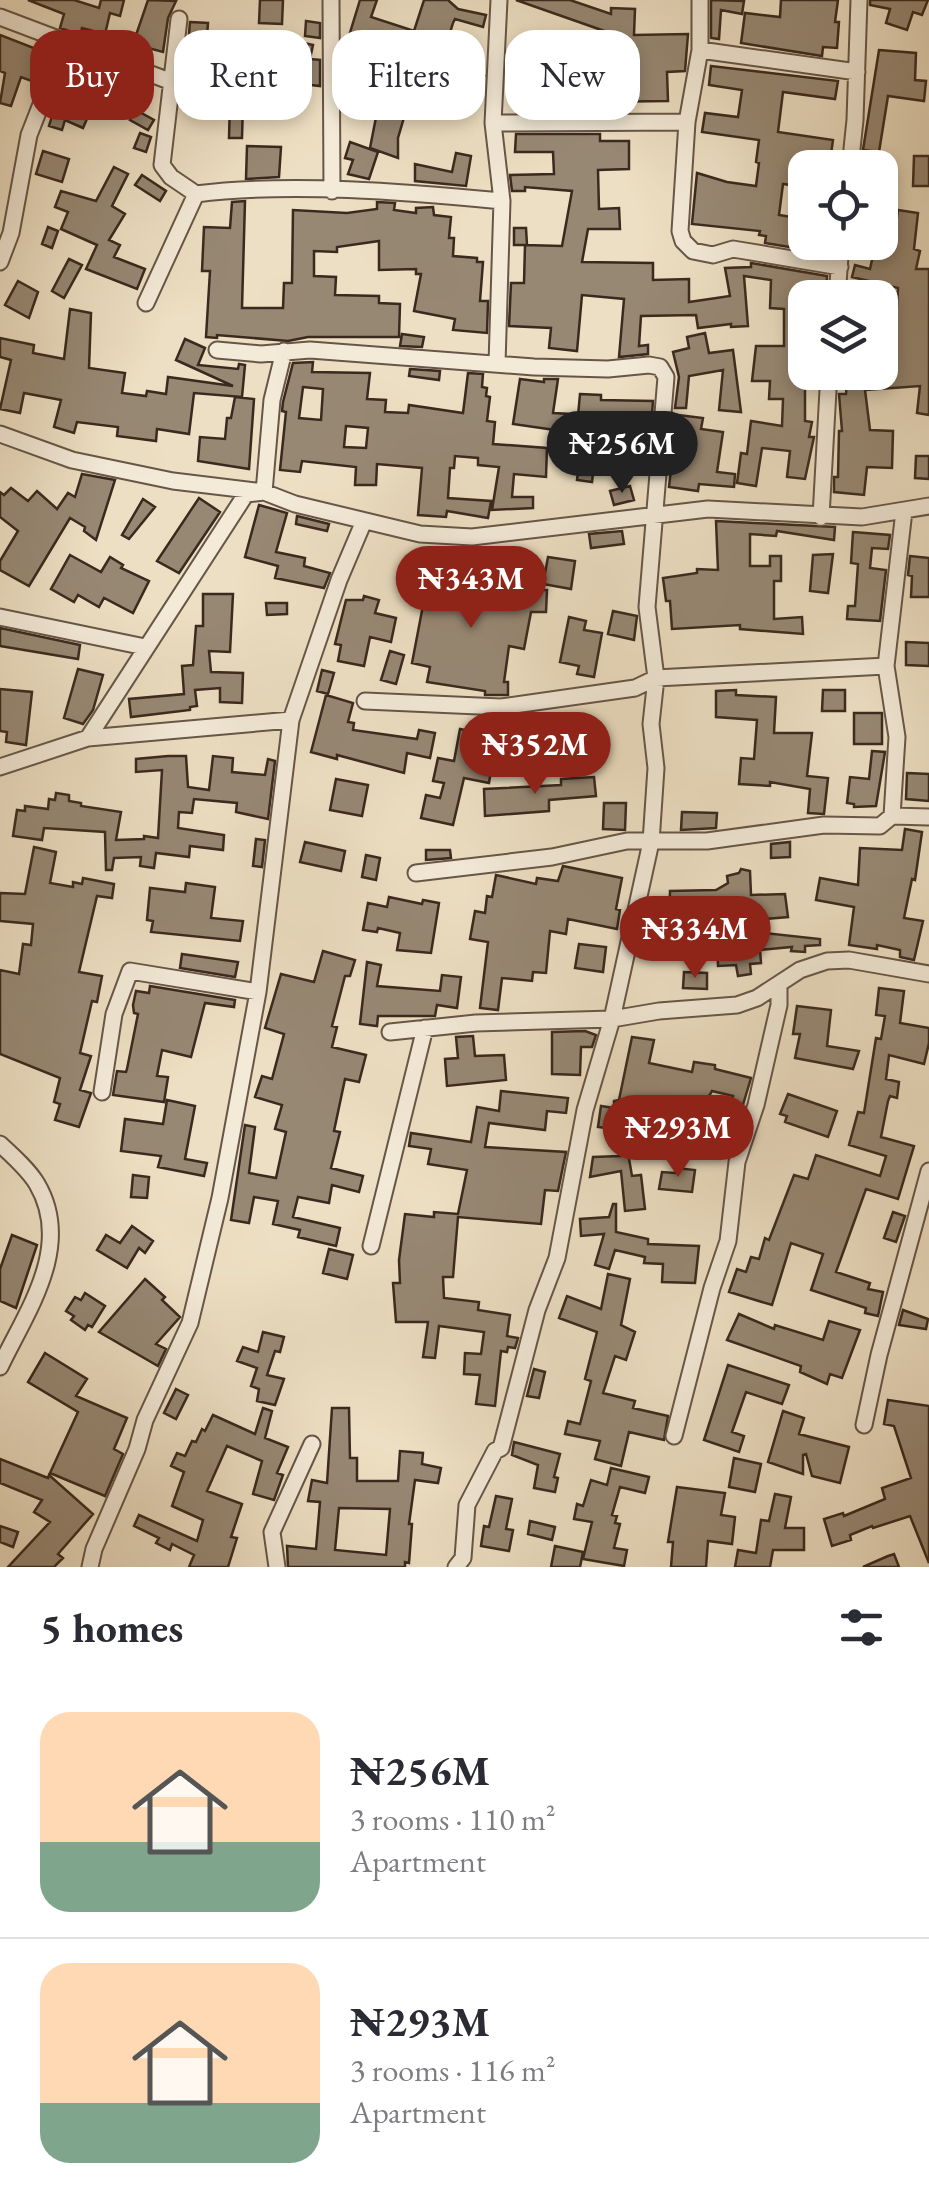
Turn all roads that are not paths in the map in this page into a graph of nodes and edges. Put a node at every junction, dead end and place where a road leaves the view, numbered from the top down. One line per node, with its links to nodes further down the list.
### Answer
1 (331, 0): 16 (street)
2 (499, 0): 14 (street)
3 (700, 0): 8 (street)
4 (858, 0): 9 (street)
5 (0, 17): 7 (street)
6 (179, 18): 11 (street)
7 (34, 30)
8 (700, 50): 9 (street); 13 (street)
9 (857, 72): 15 (street)
10 (154, 75): 11 (street)
11 (172, 82): 17 (street)
12 (35, 120): 19 (street)
13 (687, 122): 14 (street); 22 (street)
14 (493, 123): 18 (street)
15 (851, 150)
16 (332, 191): 17 (street); 18 (street)
17 (196, 194): 24 (street)
18 (502, 201): 27 (street)
19 (5, 232): 21 (street)
20 (841, 260): 22 (street)
21 (0, 262)
22 (840, 267): 23 (street)
23 (839, 280)
24 (146, 303)
25 (217, 350): 26 (street)
26 (284, 351): 27 (street); 30 (street)
27 (497, 364): 33 (street)
28 (828, 390): 34 (street)
29 (0, 434): 30 (street)
30 (264, 492): 35 (street); 37 (street)
31 (929, 506): 32 (street)
32 (904, 511): 34 (street); 38 (street)
33 (654, 514): 34 (street); 35 (street); 39 (street)
34 (821, 517)
35 (364, 521): 41 (street)
36 (0, 618): 37 (street)
37 (145, 647): 42 (street)
38 (886, 666): 39 (street); 44 (street)
39 (656, 678): 40 (street); 46 (street)
40 (365, 701)
41 (291, 720): 42 (street); 50 (street)
42 (88, 738): 43 (street)
43 (0, 768)
44 (892, 816): 45 (street); 46 (street)
45 (929, 817)
46 (651, 842): 47 (street); 51 (street)
47 (416, 873)
48 (929, 974): 49 (street)
49 (774, 987): 51 (street); 61 (street)
50 (258, 992): 54 (street); 63 (street)
51 (612, 1019): 52 (street); 65 (street)
52 (425, 1028): 53 (street); 57 (street)
53 (390, 1032)
54 (102, 1092)
55 (0, 1144): 58 (street)
56 (929, 1171): 60 (street)
57 (371, 1246)
58 (4, 1346): 59 (street)
59 (0, 1368)
60 (864, 1425)
61 (674, 1436)
62 (312, 1444): 64 (street)
63 (90, 1567)
64 (277, 1567)
65 (456, 1567)

